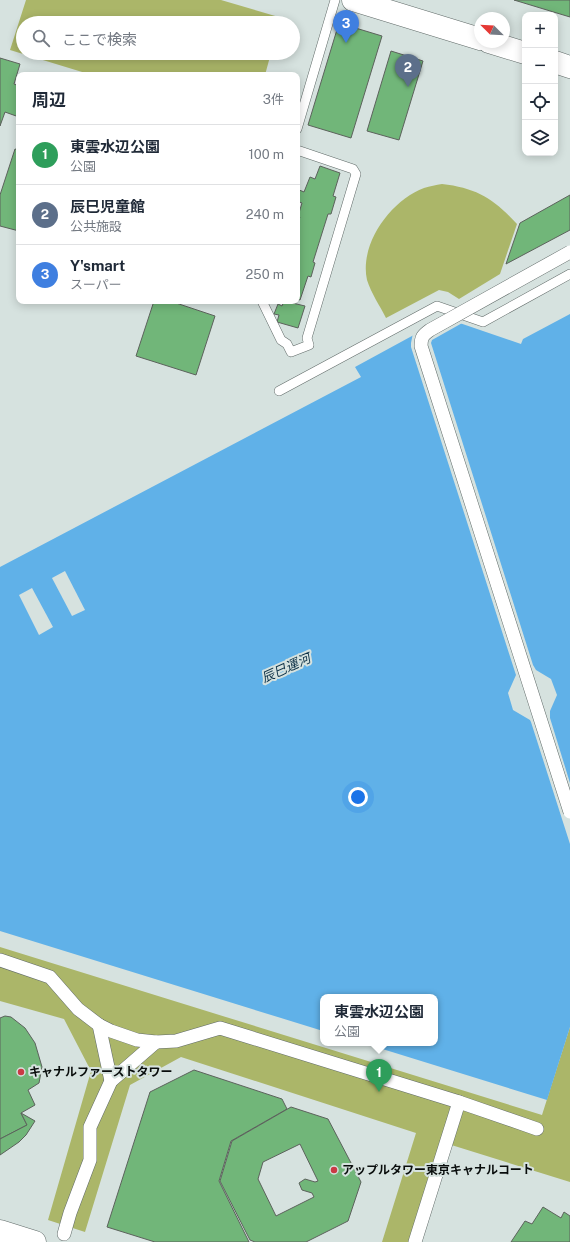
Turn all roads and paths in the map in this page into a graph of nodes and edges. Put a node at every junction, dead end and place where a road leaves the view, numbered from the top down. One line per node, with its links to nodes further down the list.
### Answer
1 (336, 0): 8 (lane)
2 (353, 0): 3 (street)
3 (474, 37)
4 (509, 48): 5 (street)
5 (522, 52)
6 (558, 63): 7 (street)
7 (570, 67)
8 (300, 119)
9 (300, 151): 12 (lane)
10 (570, 252): 14 (street, bridge)
11 (570, 274): 13 (lane)
12 (263, 304)
13 (279, 391)
14 (570, 812)
15 (0, 960): 16 (street)
16 (100, 1025): 17 (street); 18 (street)
17 (156, 1042): 18 (street); 19 (street)
18 (111, 1081): 22 (street)
19 (459, 1102): 20 (street); 24 (street)
20 (537, 1129)
21 (0, 1231): 23 (street)
22 (64, 1234)
23 (35, 1242)
24 (415, 1242)

